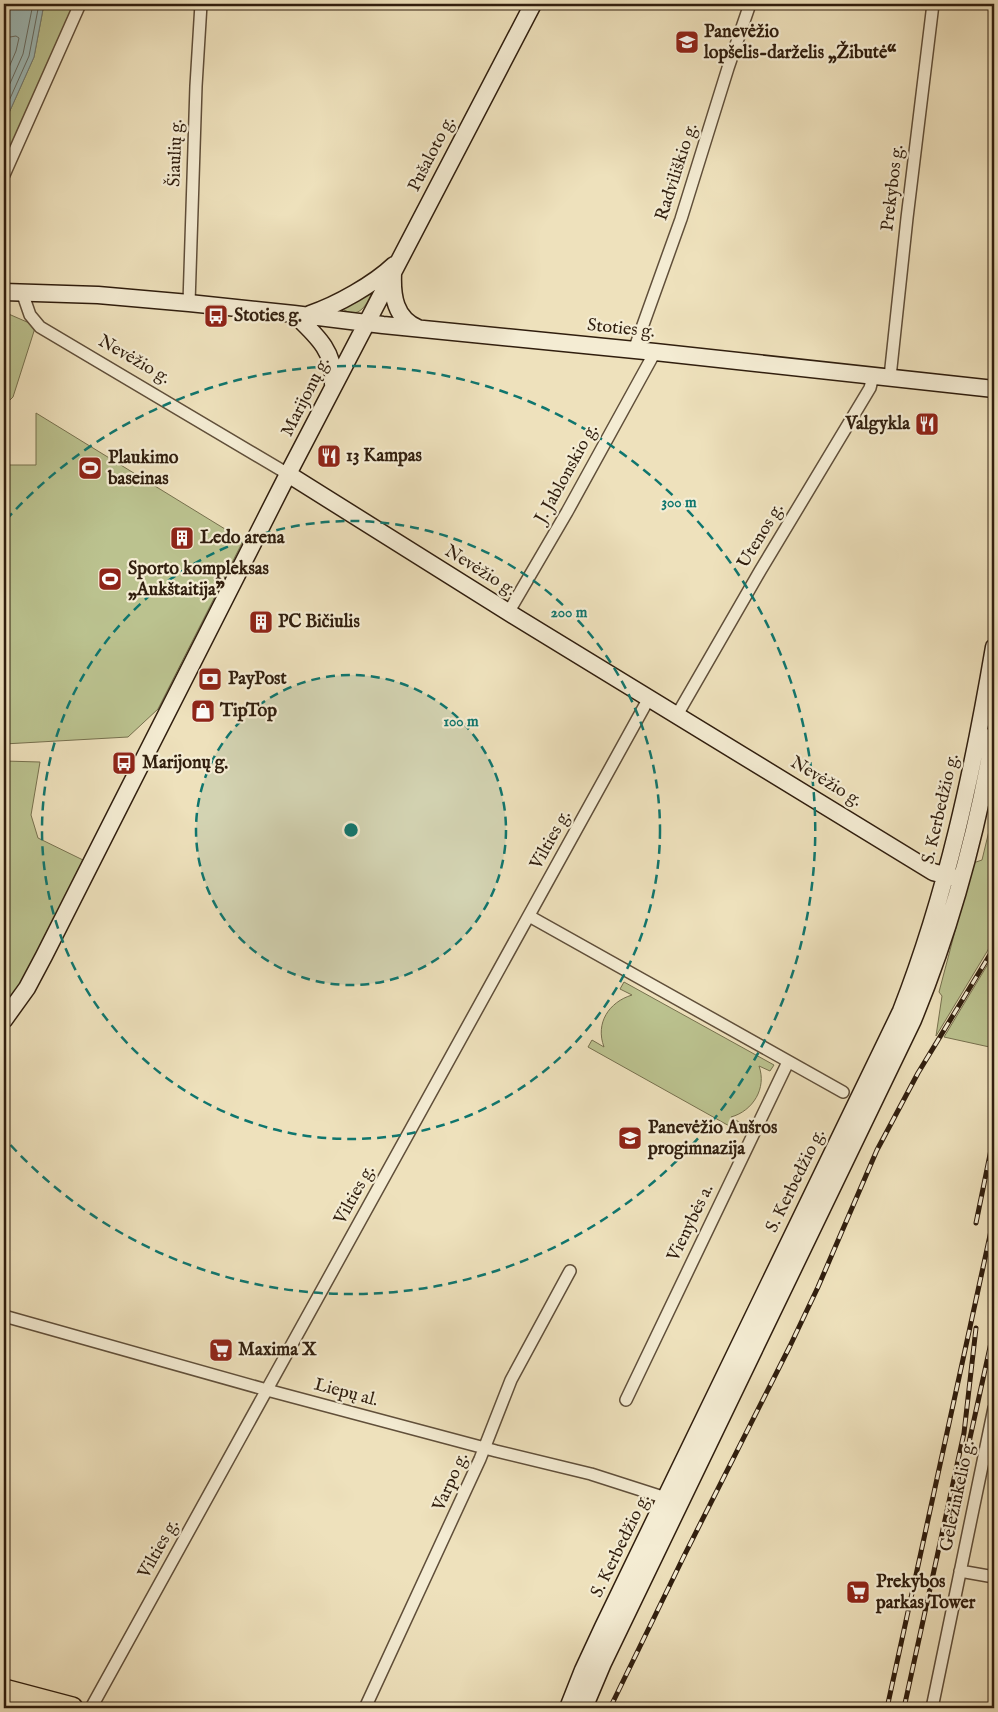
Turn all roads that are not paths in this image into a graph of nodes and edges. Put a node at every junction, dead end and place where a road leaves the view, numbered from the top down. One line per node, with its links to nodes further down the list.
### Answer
1 (80, 4): 6 (street)
2 (201, 4): 10 (street, Šiaulių g.)
3 (532, 4): 7 (main road, Pušaloto g.)
4 (750, 4): 14 (street, Radviliškio g.)
5 (933, 4): 17 (street, Prekybos g.)
6 (4, 175)
7 (396, 266): 11 (main road); 12 (main road, Pušaloto g.); 13 (main road)
8 (4, 292): 9 (main road, Stoties g.)
9 (22, 292): 10 (main road, Stoties g.); 20 (street, Nevėžio g.)
10 (189, 303): 11 (main road, Stoties g.)
11 (301, 315): 12 (main road, Stoties g.); 18 (main road)
12 (367, 323): 13 (main road, Stoties g.); 18 (main road, Marijonų g.)
13 (420, 329): 14 (main road, Stoties g.)
14 (634, 350): 15 (main road, Stoties g.)
15 (655, 352): 16 (main road, Stoties g.); 21 (street, J. Jablonskio g.)
16 (873, 376): 17 (main road, Stoties g.); 24 (street, Utenos g.)
17 (890, 377): 19 (main road, Stoties g.)
18 (333, 388): 20 (main road, Marijonų g.)
19 (994, 389)
20 (288, 474): 21 (main road, Nevėžio g.); 28 (main road, Marijonų g.)
21 (508, 613): 23 (main road, Nevėžio g.)
22 (994, 647): 26 (main road, S. Kerbedžio g.)
23 (649, 698): 24 (main road, Nevėžio g.); 27 (street, Vilties g.)
24 (677, 715): 26 (main road, Nevėžio g.)
25 (994, 734): 26 (main road, S. Kerbedžio g.)
26 (954, 878): 37 (main road, S. Kerbedžio g.)
27 (529, 916): 29 (street); 33 (street, Vilties g.)
28 (4, 1020)
29 (788, 1062): 30 (street); 34 (street, Vienybės a.)
30 (843, 1092)
31 (570, 1271): 36 (street, Varpo g.)
32 (4, 1316): 33 (street, Liepų al.)
33 (267, 1390): 36 (street, Liepų al.); 42 (street, Vilties g.)
34 (626, 1400)
35 (994, 1408): 38 (street, Geležinkelio g.)
36 (485, 1448): 37 (street, Liepų al.); 43 (street, Varpo g.)
37 (673, 1500): 44 (main road, S. Kerbedžio g.); 45 (main road, S. Kerbedžio g.)
38 (960, 1571): 39 (street); 46 (street, Geležinkelio g.)
39 (994, 1577)
40 (4, 1690): 41 (highway)
41 (72, 1708)
42 (91, 1708)
43 (365, 1708)
44 (568, 1708)
45 (584, 1708)
46 (932, 1708)

